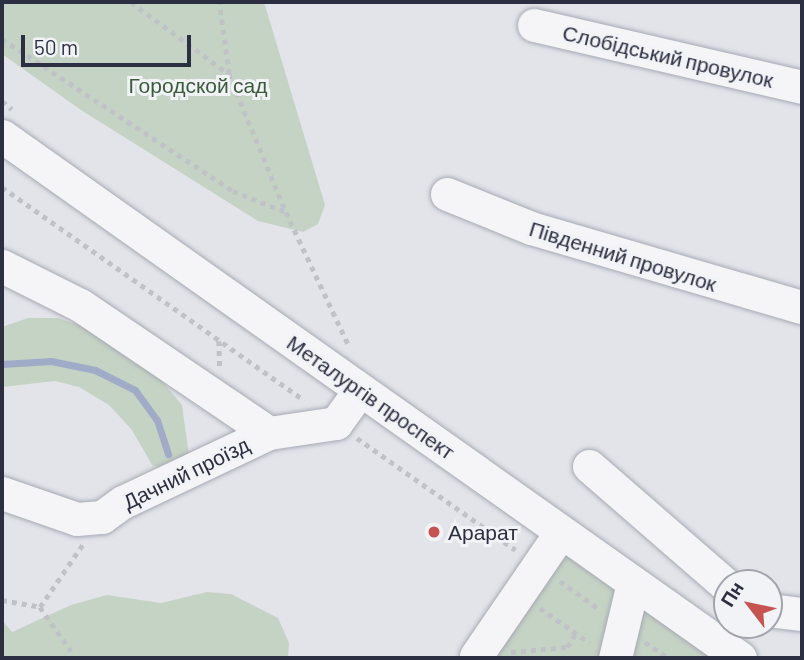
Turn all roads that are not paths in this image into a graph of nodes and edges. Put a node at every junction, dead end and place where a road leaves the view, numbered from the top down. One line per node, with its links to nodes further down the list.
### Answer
1 (534, 25): 2 (street, Слобідський провулок)
2 (802, 87)
3 (2, 136): 7 (street, Металургів проспект)
4 (447, 194): 6 (street, Південний провулок)
5 (2, 266): 8 (street)
6 (802, 307)
7 (360, 390): 8 (street, Дачний проїзд); 11 (street, Металургів проспект)
8 (269, 433): 10 (street, Дачний проїзд)
9 (589, 466): 12 (street)
10 (2, 493)
11 (561, 532): 13 (street, Металургів проспект); 17 (street)
12 (713, 574)
13 (633, 583): 16 (street); 18 (street, Металургів проспект)
14 (783, 612): 15 (street)
15 (802, 614)
16 (604, 652)
17 (476, 656)
18 (740, 658)

